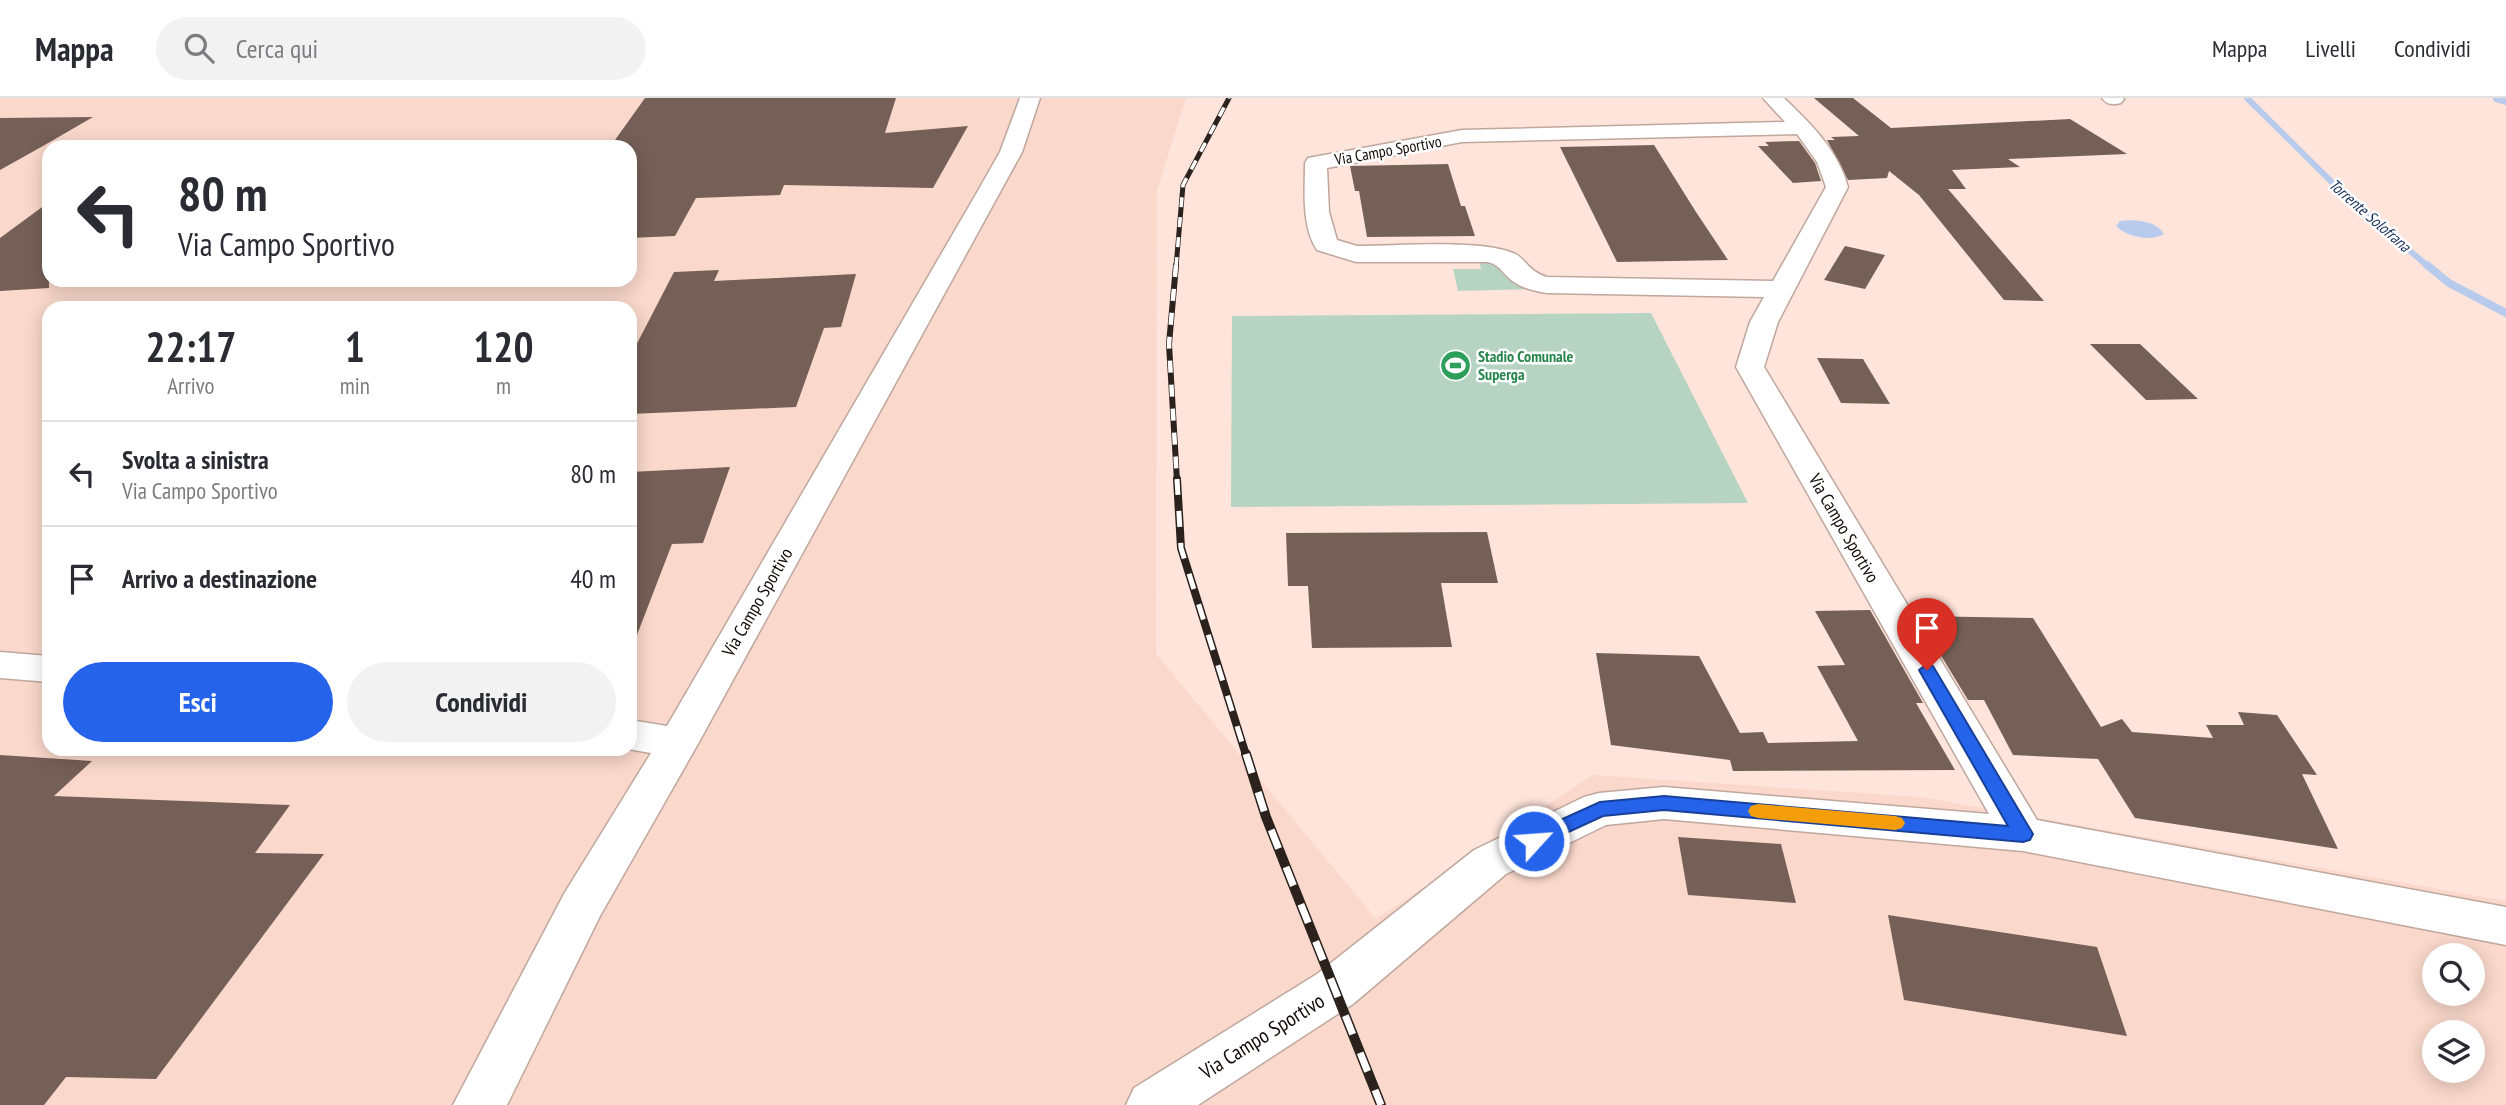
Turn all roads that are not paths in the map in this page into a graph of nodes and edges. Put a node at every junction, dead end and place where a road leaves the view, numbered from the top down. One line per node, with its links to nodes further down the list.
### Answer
1 (1030, 98): 8 (street, Via Campo Sportivo)
2 (1773, 98): 3 (street, Via Campo Sportivo)
3 (1801, 128): 4 (street, Via Campo Sportivo); 4 (street, Via Campo Sportivo)
4 (1782, 289): 9 (street, Via Campo Sportivo)
5 (0, 664): 6 (street)
6 (42, 668)
7 (637, 736): 8 (street)
8 (678, 742): 13 (street, Via Campo Sportivo)
9 (2023, 834): 10 (street, Via Campo Sportivo); 14 (street, Via Campo Sportivo)
10 (2434, 912): 11 (street); 12 (street)
11 (2506, 926)
12 (2506, 944)
13 (480, 1105)
14 (1153, 1105)

